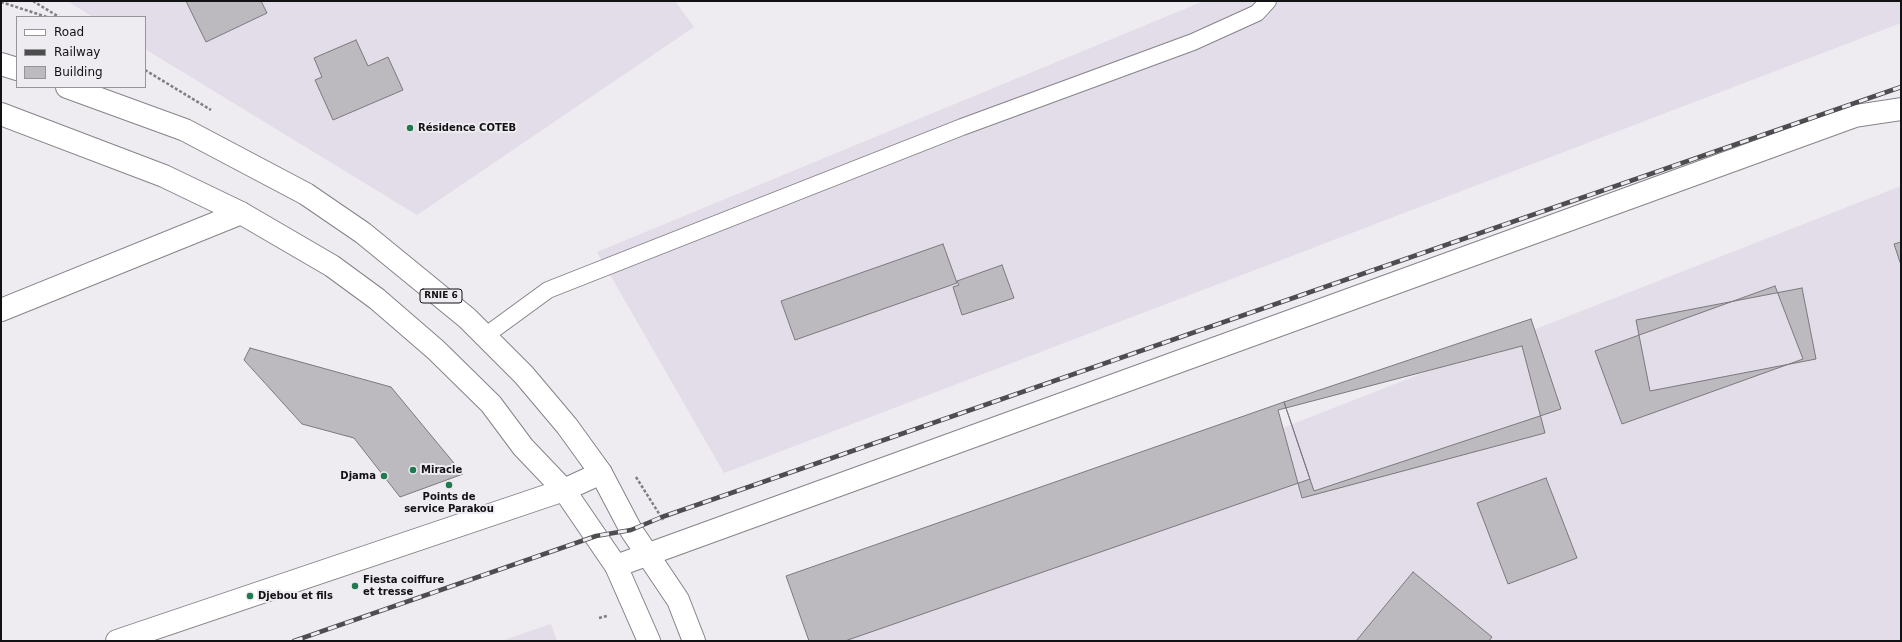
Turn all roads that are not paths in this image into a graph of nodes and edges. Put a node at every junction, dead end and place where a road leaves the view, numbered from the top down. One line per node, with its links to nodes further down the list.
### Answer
1 (1268, 1): 9 (lane)
2 (1, 64): 3 (street)
3 (16, 69)
4 (70, 88): 9 (street, RNIE 6)
5 (1901, 109): 12 (street)
6 (1, 114): 7 (street)
7 (241, 213): 8 (street); 11 (street)
8 (2, 308)
9 (485, 336): 10 (street, RNIE 6)
10 (601, 473): 11 (street); 12 (street, RNIE 6)
11 (564, 490): 13 (street); 14 (street)
12 (646, 554): 13 (street); 16 (street, RNIE 6)
13 (616, 566): 15 (street)
14 (117, 641)
15 (649, 641)
16 (694, 641)

